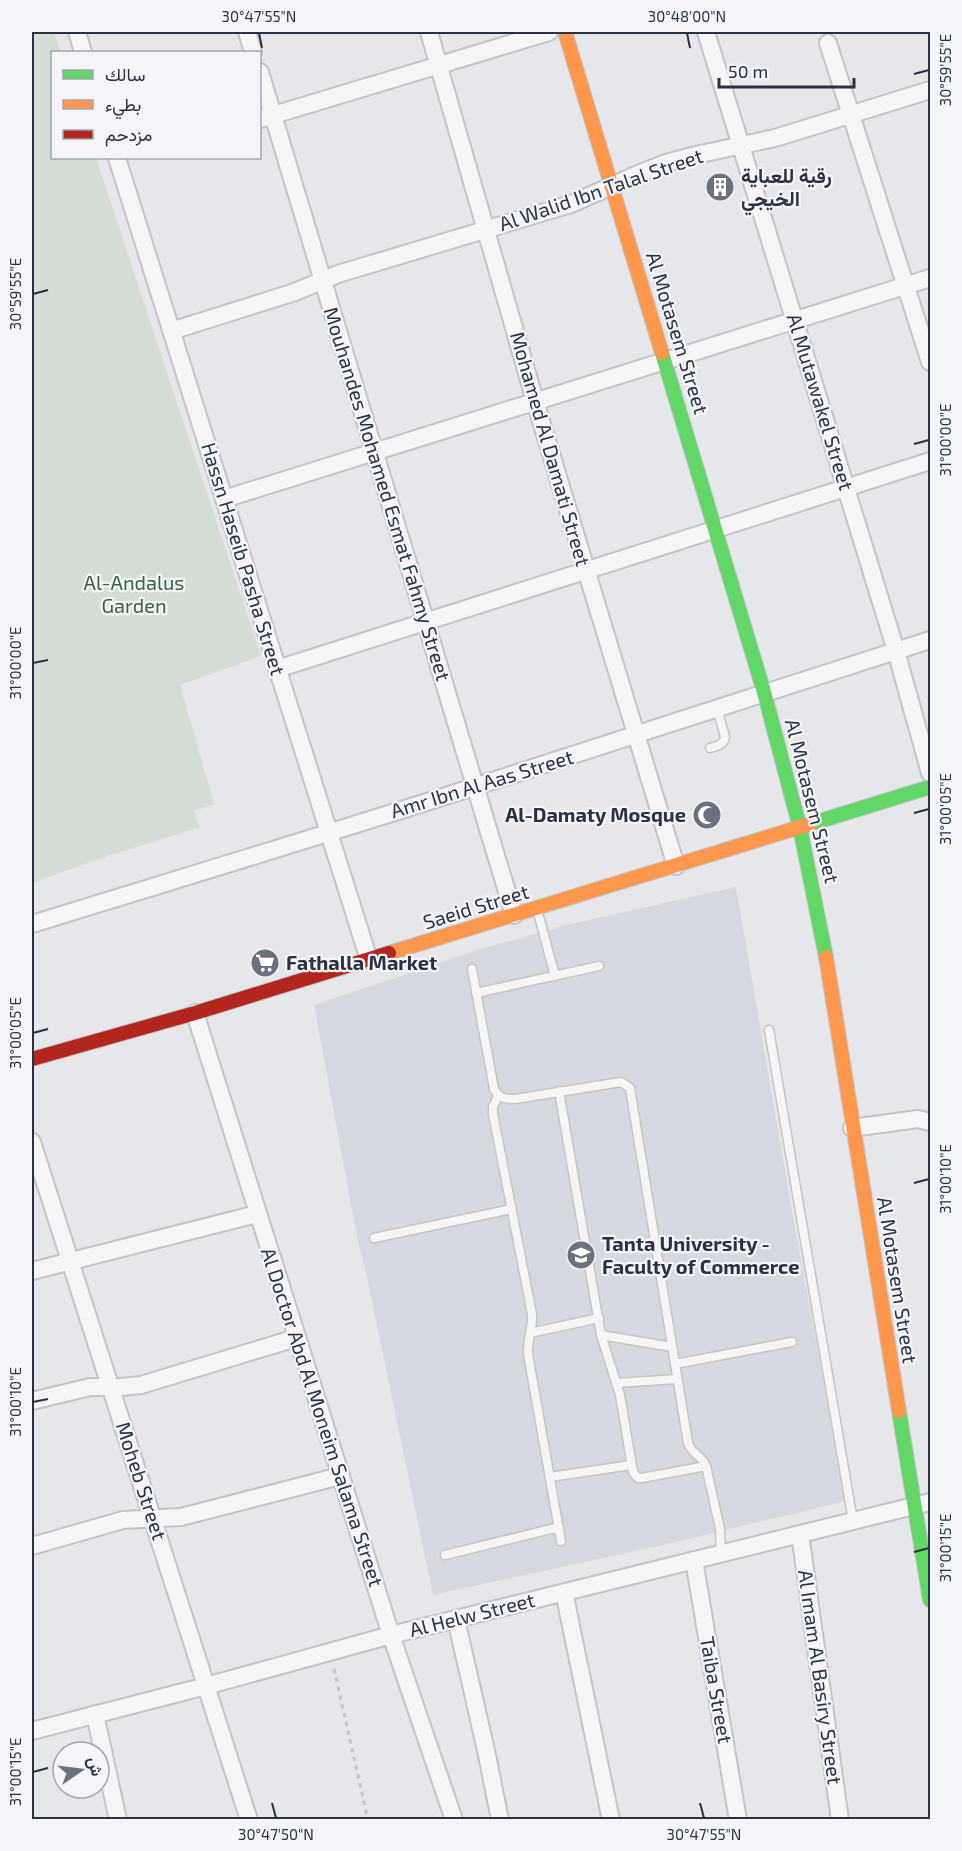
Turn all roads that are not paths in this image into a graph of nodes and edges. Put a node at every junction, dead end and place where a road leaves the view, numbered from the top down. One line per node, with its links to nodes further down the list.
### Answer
1 (77, 32): 8 (street)
2 (247, 32): 9 (street)
3 (429, 32): 10 (street, Mohamed Al Damati Street)
4 (549, 32): 10 (street)
5 (565, 32): 17 (street, Al Motasem Street)
6 (706, 32): 15 (street, Al Mutawakel Street)
7 (828, 43): 13 (street)
8 (83, 51)
9 (254, 51)
10 (439, 64): 14 (street); 18 (street, Mohamed Al Damati Street)
11 (261, 80): 14 (street, Mouhandes Mohamed Esmat Fahmy Street)
12 (930, 90): 13 (street, Al Walid Ibn Talal Street)
13 (851, 114): 15 (street, Al Walid Ibn Talal Street); 21 (street)
14 (266, 117): 20 (street, Mouhandes Mohamed Esmat Fahmy Street)
15 (741, 146): 17 (street, Al Walid Ibn Talal Street); 22 (street, Al Mutawakel Street)
16 (122, 159): 23 (street, Hassn Haseib Pasha Street)
17 (612, 186): 18 (street, Al Walid Ibn Talal Street); 24 (street, Al Motasem Street)
18 (487, 229): 20 (street, Al Walid Ibn Talal Street); 26 (street, Mohamed Al Damati Street)
19 (930, 278): 21 (street)
20 (322, 280): 23 (street, Al Walid Ibn Talal Street); 27 (street, Mouhandes Mohamed Esmat Fahmy Street)
21 (906, 285): 22 (street); 25 (street)
22 (795, 320): 24 (street); 29 (street, Al Mutawakel Street)
23 (171, 331): 30 (street, Hassn Haseib Pasha Street)
24 (665, 361): 26 (street); 31 (street, Al Motasem Street)
25 (930, 362)
26 (535, 401): 27 (street); 32 (street, Mohamed Al Damati Street)
27 (374, 452): 30 (street); 33 (street, Mouhandes Mohamed Esmat Fahmy Street)
28 (930, 461): 29 (street)
29 (846, 488): 31 (street); 35 (street, Al Mutawakel Street)
30 (224, 499): 36 (street, Hassn Haseib Pasha Street)
31 (716, 530): 32 (street); 37 (street, Al Motasem Street)
32 (586, 571): 33 (street); 39 (street, Mohamed Al Damati Street)
33 (426, 622): 36 (street); 42 (street, Mouhandes Mohamed Esmat Fahmy Street)
34 (930, 640): 35 (street, Amr Ibn Al Aas Street)
35 (896, 651): 37 (street, Amr Ibn Al Aas Street); 41 (street, Al Mutawakel Street)
36 (278, 669): 45 (street, Hassn Haseib Pasha Street)
37 (764, 692): 38 (street, Amr Ibn Al Aas Street); 44 (street, Al Motasem Street)
38 (717, 708): 39 (street, Amr Ibn Al Aas Street); 40 (lane)
39 (636, 735): 42 (street, Amr Ibn Al Aas Street); 46 (street, Mohamed Al Damati Street)
40 (710, 748)
41 (930, 773)
42 (476, 787): 45 (street, Amr Ibn Al Aas Street); 48 (street, Mouhandes Mohamed Esmat Fahmy Street)
43 (930, 787): 44 (street, Saeid Street)
44 (800, 828): 46 (street, Saeid Street); 61 (street, Al Motasem Street)
45 (329, 832): 49 (street, Amr Ibn Al Aas Street); 50 (street, Hassn Haseib Pasha Street)
46 (676, 866): 47 (street, Saeid Street)
47 (537, 908): 48 (street, Saeid Street); 53 (lane)
48 (514, 915): 50 (street, Saeid Street)
49 (32, 924)
50 (369, 960): 55 (street, Saeid Street)
51 (599, 966): 53 (lane)
52 (472, 969): 54 (lane)
53 (555, 976): 54 (lane)
54 (477, 993): 59 (lane)
55 (195, 1013): 57 (street, Saeid Street); 64 (street, Al Doctor Abd Al Moneim Salama Street)
56 (769, 1030): 85 (lane)
57 (32, 1059)
58 (559, 1091): 59 (lane); 68 (lane); 73 (lane)
59 (498, 1096): 63 (lane)
60 (930, 1122): 61 (street)
61 (852, 1128): 83 (street, Al Motasem Street)
62 (32, 1142): 66 (street, Moheb Street)
63 (512, 1209): 65 (lane); 69 (lane)
64 (258, 1214): 66 (street); 71 (street, Al Doctor Abd Al Moneim Salama Street)
65 (374, 1238)
66 (70, 1262): 67 (street); 77 (street, Moheb Street)
67 (32, 1272)
68 (598, 1318): 69 (lane); 70 (lane)
69 (530, 1333): 82 (lane)
70 (601, 1335): 73 (lane); 76 (lane)
71 (296, 1338): 77 (street); 81 (street, Al Doctor Abd Al Moneim Salama Street)
72 (792, 1342): 74 (lane)
73 (672, 1347): 74 (lane)
74 (675, 1364): 75 (lane)
75 (677, 1379): 76 (lane); 80 (lane)
76 (616, 1383): 79 (lane)
77 (111, 1386): 78 (street); 84 (street, Moheb Street)
78 (32, 1401)
79 (632, 1465): 80 (lane); 82 (lane)
80 (706, 1466): 90 (lane)
81 (340, 1476): 84 (street); 96 (street, Al Doctor Abd Al Moneim Salama Street)
82 (550, 1478): 86 (lane)
83 (923, 1504): 85 (street, Al Helw Street); 94 (street, Al Motasem Street)
84 (152, 1518): 89 (street); 97 (street, Moheb Street)
85 (853, 1521): 87 (street, Al Helw Street)
86 (559, 1527): 88 (lane); 91 (lane)
87 (800, 1534): 90 (street, Al Helw Street); 106 (street, Al Imam Al Basiry Street)
88 (561, 1542)
89 (32, 1546)
90 (721, 1554): 92 (street, Al Helw Street)
91 (445, 1555)
92 (694, 1560): 93 (street, Al Helw Street); 105 (street, Taiba Street)
93 (564, 1592): 95 (street, Al Helw Street); 104 (street)
94 (930, 1600)
95 (456, 1619): 96 (street, Al Helw Street); 103 (street)
96 (391, 1635): 97 (street, Al Helw Street); 102 (street, Al Doctor Abd Al Moneim Salama Street)
97 (206, 1686): 98 (street, Al Helw Street); 101 (street, Moheb Street)
98 (95, 1714): 99 (street, Al Helw Street); 100 (street)
99 (32, 1731)
100 (118, 1820)
101 (249, 1820)
102 (454, 1820)
103 (500, 1820)
104 (611, 1820)
105 (738, 1820)
106 (840, 1820)

